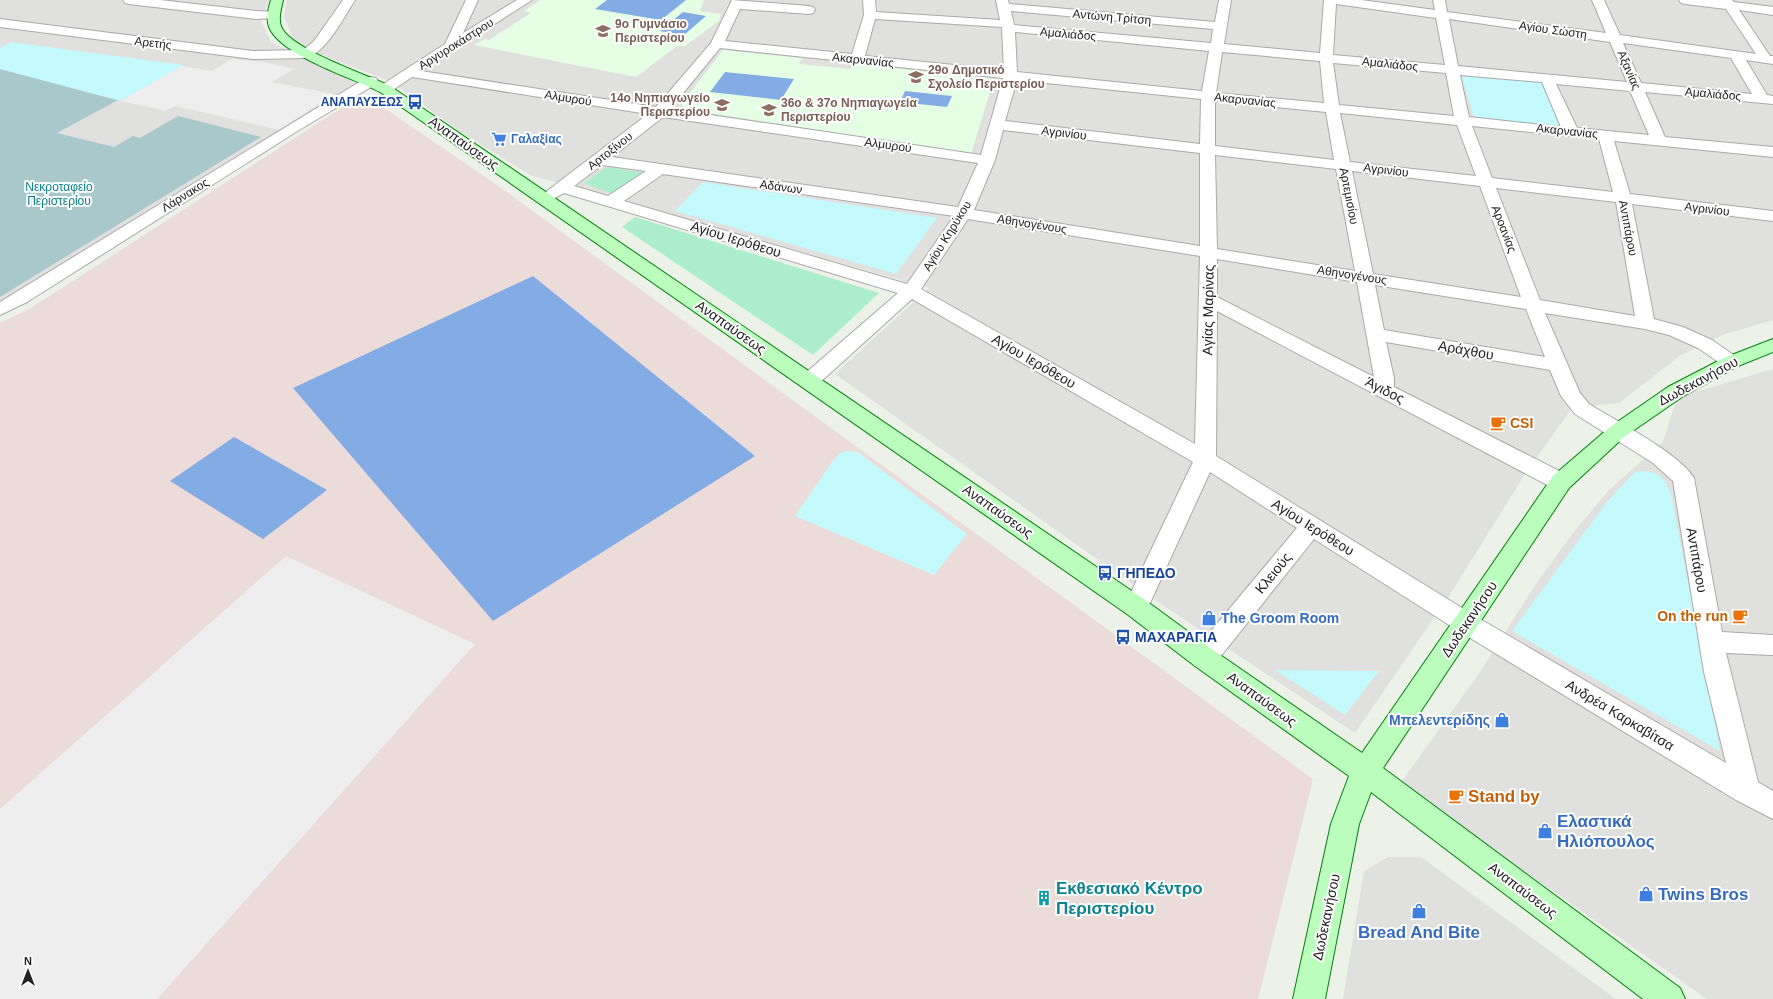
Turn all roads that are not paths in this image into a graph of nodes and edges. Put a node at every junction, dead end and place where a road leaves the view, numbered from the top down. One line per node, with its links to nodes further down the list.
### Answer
1 (129, 0): 18 (street)
2 (277, 0): 18 (street)
3 (349, 0): 29 (street)
4 (472, 0): 20 (street)
5 (526, 0): 21 (street, Αργυροκάστρου)
6 (869, 0): 19 (street)
7 (1224, 0): 24 (street, Αγίας Μαρίνας)
8 (1330, 0): 31 (street, Αρτεμισίου)
9 (1334, 0): 15 (street, Αγίου Σώστη)
10 (1598, 0): 25 (street, Αξανίας)
11 (1685, 0): 13 (street)
12 (737, 2): 16 (street); 26 (street, Αρτοξίνου)
13 (1728, 3): 17 (street); 33 (street)
14 (1003, 4): 23 (street, Αγίου Κηρύκου); 24 (street, Αντώνη Τρίτση)
15 (1441, 7): 25 (street, Αγίου Σώστη); 34 (street, Αροανίας)
16 (809, 10)
17 (1773, 11)
18 (273, 15): 29 (street, Αναπαύσεως)
19 (870, 16): 23 (street, Αμαλιάδος); 32 (street)
20 (462, 21): 21 (street); 27 (street)
21 (491, 23): 27 (street, Αργυροκάστρου)
22 (0, 24): 29 (street, Αρετής)
23 (1008, 26): 28 (street, Αμαλιάδος); 36 (street, Αγίου Κηρύκου)
24 (1220, 26): 28 (street, Αγίας Μαρίνας)
25 (1616, 38): 30 (street, Αγίου Σώστη); 39 (street, Αξανίας)
26 (717, 44): 32 (street, Ακαρνανίας); 43 (street, Αρτοξίνου)
27 (450, 46): 35 (street, Αργυροκάστρου)
28 (1215, 47): 31 (street, Αμαλιάδος); 40 (street, Αγίας Μαρίνας)
29 (306, 54): 38 (street, Αναπαύσεως)
30 (1736, 55): 33 (street, Αγίου Σώστη); 41 (street)
31 (1326, 57): 34 (street, Αμαλιάδος); 42 (street, Αρτεμισίου)
32 (857, 59): 36 (street, Ακαρνανίας)
33 (1769, 60)
34 (1452, 70): 37 (street, Αμαλιάδος); 44 (street, Αροανίας)
35 (409, 73): 38 (street, Αργυροκάστρου); 43 (street, Αλμυρού)
36 (1011, 76): 40 (street, Ακαρνανίας); 45 (street, Αγίου Κηρύκου)
37 (1547, 78): 39 (street, Αμαλιάδος); 46 (street)
38 (378, 85): 57 (street, Αναπαύσεως); 67 (street, Λάρνακος)
39 (1636, 87): 41 (street, Αμαλιάδος); 48 (street, Αξανίας)
40 (1208, 96): 42 (street, Ακαρνανίας); 49 (street, Αγίας Μαρίνας)
41 (1767, 99)
42 (1332, 108): 44 (street, Ακαρνανίας); 53 (street, Αρτεμισίου)
43 (660, 112): 51 (street, Αρτοξίνου); 52 (street, Αλμυρού)
44 (1462, 120): 46 (street, Ακαρνανίας); 55 (street, Αροανίας)
45 (998, 125): 49 (street, Αγρινίου); 52 (street, Αγίου Κηρύκου)
46 (1571, 132): 47 (street, Ακαρνανίας)
47 (1605, 135): 48 (street, Ακαρνανίας); 58 (street, Αντιπάρου)
48 (1659, 140): 50 (street, Ακαρνανίας)
49 (1207, 150): 53 (street, Αγρινίου); 62 (street, Αγίας Μαρίνας)
50 (1773, 152)
51 (599, 160): 54 (street, Αδάνων); 56 (street, Αρτοξίνου)
52 (987, 160): 60 (street, Αγίου Κηρύκου)
53 (1342, 165): 55 (street, Αγρινίου); 63 (street, Αρτεμισίου)
54 (658, 170): 59 (street); 60 (street, Αδάνων)
55 (1486, 182): 58 (street, Αγρινίου); 66 (street, Αροανίας)
56 (563, 188): 57 (street, Αρτοξίνου); 59 (street, Αγίου Ιερόθεου)
57 (545, 198): 73 (street, Αναπαύσεως)
58 (1623, 199): 61 (street, Αγρινίου); 68 (street, Αντιπάρου)
59 (609, 201): 64 (street, Αγίου Ιερόθεου)
60 (964, 213): 62 (street, Αθηνογένους); 64 (street, Αγίου Κηρύκου)
61 (1773, 216)
62 (1209, 253): 63 (street, Αθηνογένους); 65 (street, Αγίας Μαρίνας)
63 (1365, 277): 66 (street, Αθηνογένους); 69 (street, Αρτεμισίου)
64 (911, 291): 73 (street, Αγίου Κηρύκου); 76 (street, Αγίου Ιερόθεου)
65 (1208, 299): 74 (street, Άγιδος); 76 (street, Αγίας Μαρίνας)
66 (1533, 305): 68 (street, Αθηνογένους); 72 (street, Αροανίας)
67 (0, 309)
68 (1645, 323): 71 (street, Αθηνογένους)
69 (1375, 334): 72 (street, Αράχθου); 74 (street, Αρτεμισίου)
70 (1773, 346): 71 (street, Δωδεκανήσου)
71 (1731, 362): 75 (street, Δωδεκανήσου)
72 (1558, 365): 75 (street, Αροανίας)
73 (809, 381): 79 (street, Αναπαύσεως)
74 (1384, 390): 77 (street, Άγιδος)
75 (1617, 432): 77 (street, Δωδεκανήσου); 81 (street, Αντιπάρου)
76 (1205, 459): 78 (street, Αγίου Ιερόθεου); 79 (street, Αγίας Μαρίνας)
77 (1561, 482): 80 (street, Δωδεκανήσου)
78 (1311, 526): 80 (street, Αγίου Ιερόθεου); 83 (street, Κλειούς)
79 (1136, 607): 83 (street, Αναπαύσεως)
80 (1466, 623): 84 (street, Δωδεκανήσου); 85 (street, Ανδρέα Καρκαβίτσα)
81 (1712, 642): 82 (street); 85 (street, Αντιπάρου)
82 (1773, 645)
83 (1204, 658): 84 (street, Αναπαύσεως)
84 (1365, 771): 87 (street, Δωδεκανήσου); 88 (street, Αναπαύσεως)
85 (1746, 791): 86 (street, Ανδρέα Καρκαβίτσα)
86 (1773, 806)
87 (1309, 999)
88 (1669, 999)

